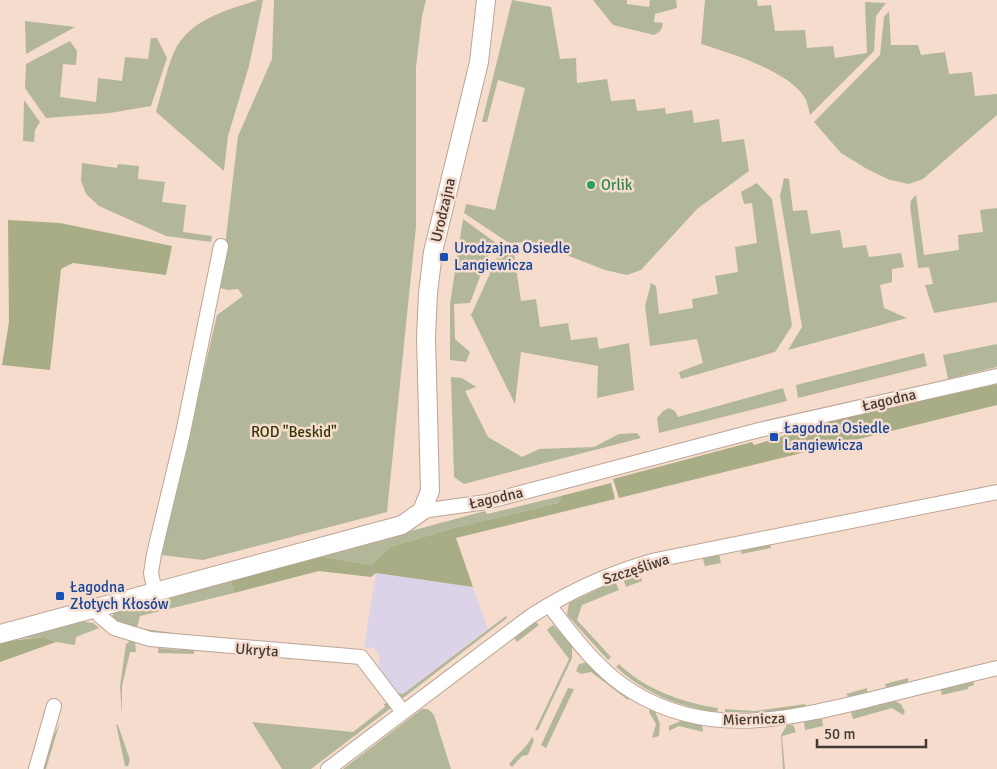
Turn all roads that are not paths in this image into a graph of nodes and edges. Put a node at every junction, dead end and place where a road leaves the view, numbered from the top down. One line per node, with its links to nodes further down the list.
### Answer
1 (486, 0): 5 (street, Urodzajna)
2 (221, 246): 6 (street)
3 (997, 376): 5 (street, Łagodna)
4 (997, 492): 7 (street, Szczęśliwa)
5 (422, 511): 6 (street, Łagodna)
6 (155, 592): 8 (street, Łagodna)
7 (548, 605): 10 (street, Miernicza); 12 (street, Szczęśliwa)
8 (96, 608): 9 (street, Łagodna); 12 (street, Ukryta)
9 (0, 634)
10 (997, 668)
11 (54, 706): 13 (street)
12 (403, 712): 14 (street, Szczęśliwa)
13 (36, 769)
14 (328, 769)

